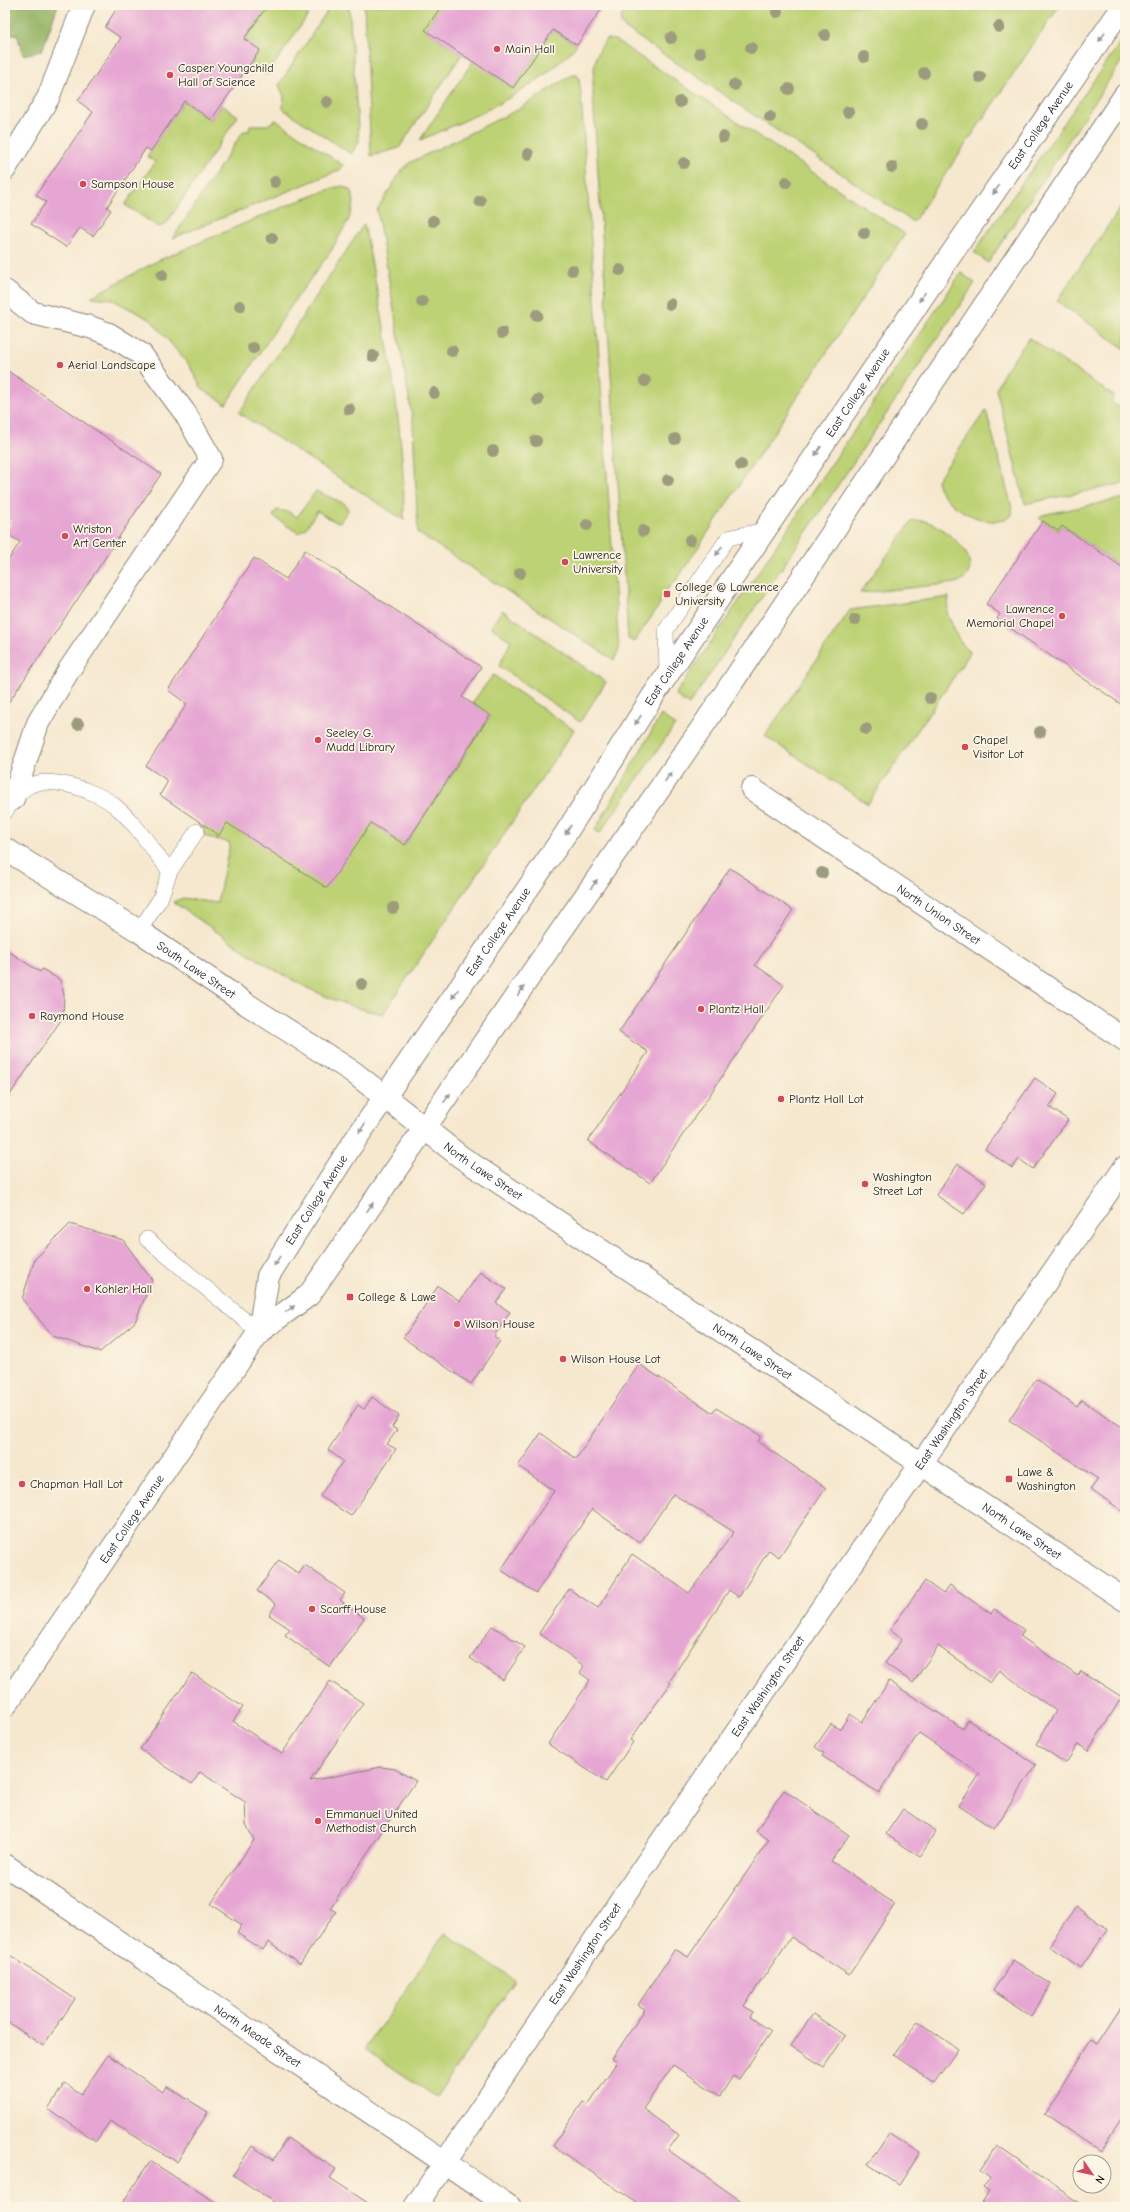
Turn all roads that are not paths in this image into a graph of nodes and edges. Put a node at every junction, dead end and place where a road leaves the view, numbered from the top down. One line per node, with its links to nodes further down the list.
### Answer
1 (84, 5): 4 (main road)
2 (1124, 5): 13 (main road, East College Avenue, one-way to 13)
3 (1125, 95): 14 (main road, East College Avenue, one-way to 3)
4 (5, 169)
5 (5, 292): 7 (main road)
6 (752, 789): 12 (main road, North Union Street)
7 (9, 806): 10 (lane)
8 (197, 831): 10 (lane)
9 (5, 849): 11 (main road, South Lawe Street)
10 (170, 871): 11 (lane)
11 (139, 932): 13 (main road, South Lawe Street)
12 (1125, 1040)
13 (384, 1096): 14 (main road, North Lawe Street); 17 (main road, East College Avenue, one-way to 17)
14 (424, 1129): 17 (main road, East College Avenue, one-way to 14); 18 (main road, North Lawe Street)
15 (1125, 1167): 18 (main road, East Washington Street)
16 (147, 1239): 17 (lane)
17 (259, 1332): 20 (main road, East College Avenue)
18 (921, 1463): 19 (main road, North Lawe Street); 22 (main road, East Washington Street)
19 (1125, 1600)
20 (5, 1706)
21 (5, 1865): 22 (main road, North Meade Street)
22 (444, 2163): 23 (main road, East Washington Street); 24 (main road, North Meade Street)
23 (415, 2207)
24 (510, 2207)

